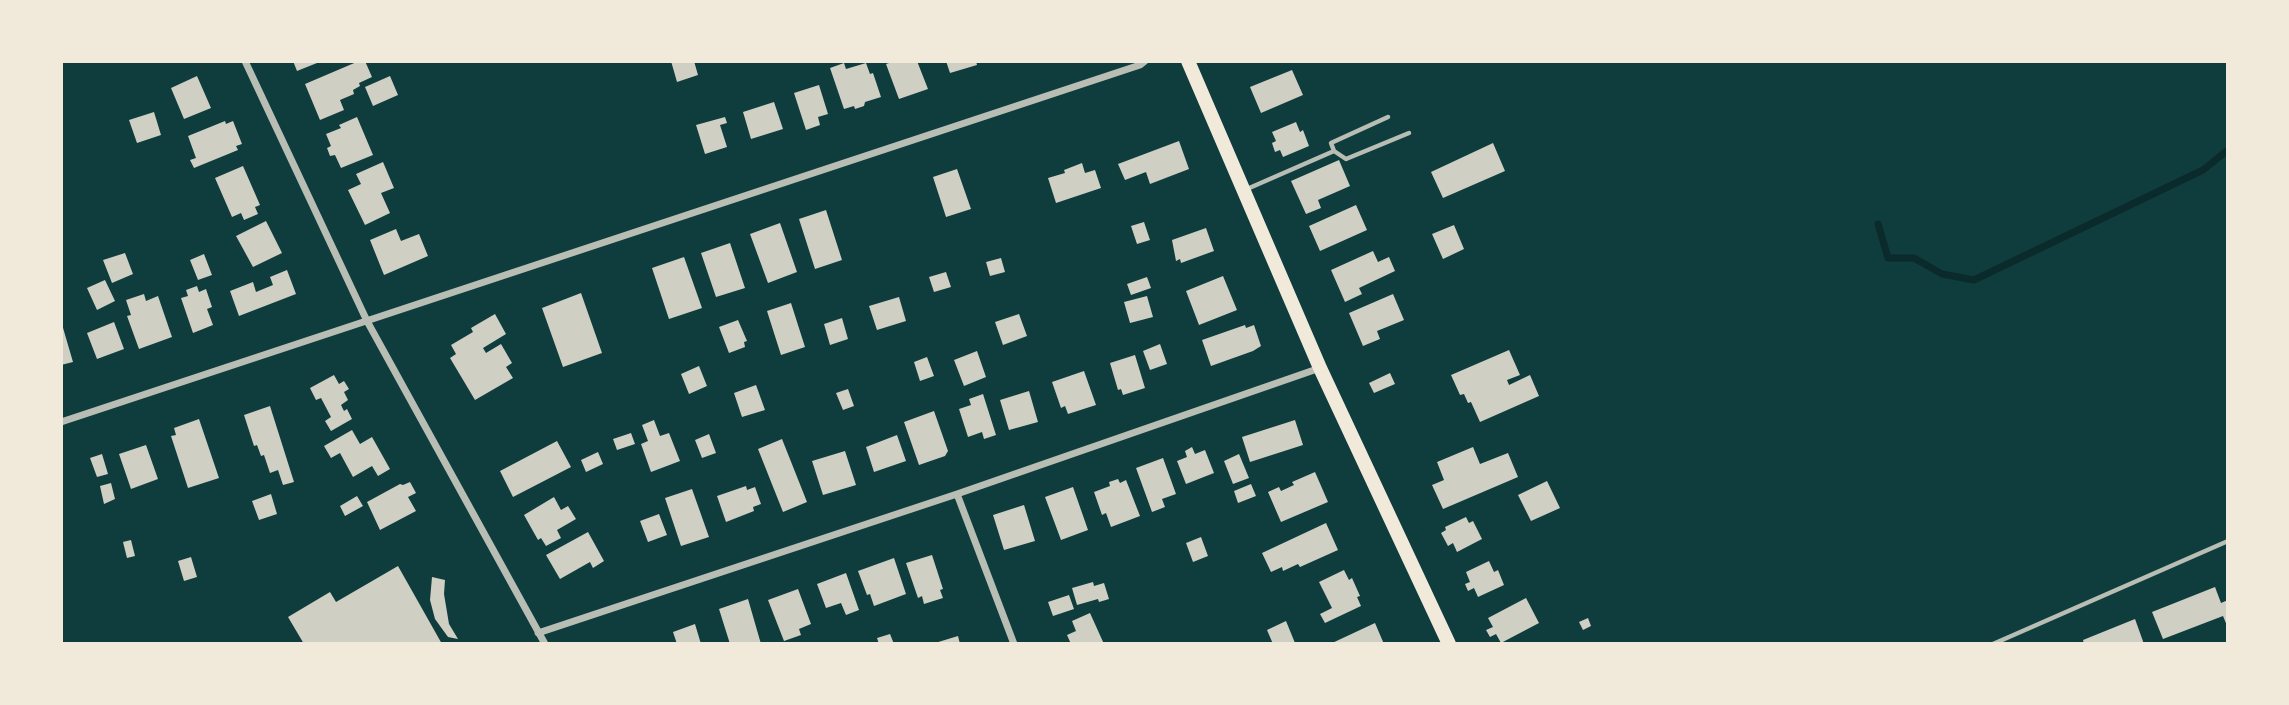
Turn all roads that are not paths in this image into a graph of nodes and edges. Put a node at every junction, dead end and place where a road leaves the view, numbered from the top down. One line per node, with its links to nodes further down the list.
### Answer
1 (245, 61): 8 (street)
2 (1145, 61): 8 (street)
3 (1188, 61): 7 (main road)
4 (1388, 117): 6 (lane)
5 (1409, 133): 6 (lane)
6 (1334, 151): 7 (lane)
7 (1243, 191): 9 (main road)
8 (367, 321): 10 (street); 13 (street)
9 (1320, 368): 11 (street); 16 (main road)
10 (61, 422)
11 (957, 494): 13 (street); 15 (street)
12 (2228, 541): 17 (lane)
13 (538, 632): 14 (street)
14 (545, 644)
15 (1014, 644)
16 (1449, 644)
17 (1993, 644)

